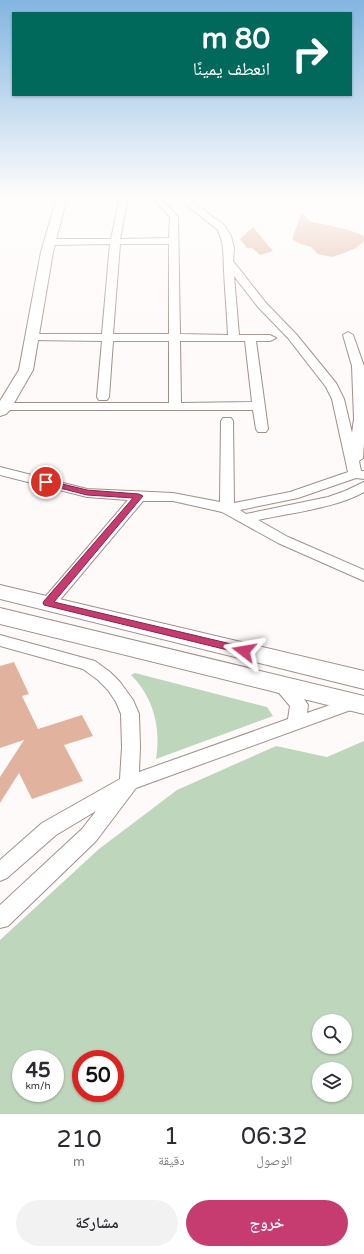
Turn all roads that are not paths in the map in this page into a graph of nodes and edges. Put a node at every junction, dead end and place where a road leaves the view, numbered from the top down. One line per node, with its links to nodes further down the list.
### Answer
1 (49, 249): 7 (street)
2 (115, 249): 8 (street)
3 (174, 249): 9 (street)
4 (229, 249): 5 (street)
5 (228, 261): 10 (street); 20 (street)
6 (348, 336): 20 (street)
7 (32, 337): 8 (street); 16 (street)
8 (109, 337): 9 (street); 13 (street)
9 (175, 337): 10 (street); 15 (street)
10 (234, 337): 11 (street)
11 (250, 337): 12 (street); 14 (street)
12 (270, 338)
13 (103, 397)
14 (259, 406): 15 (street); 18 (street)
15 (175, 407): 16 (street)
16 (2, 409)
17 (227, 421): 23 (street)
18 (262, 429)
19 (0, 471): 22 (street)
20 (359, 475): 23 (street)
21 (364, 486): 24 (street)
22 (139, 496): 23 (street); 27 (street)
23 (227, 509): 24 (street)
24 (243, 519): 25 (street)
25 (364, 576)
26 (0, 592): 27 (main road)
27 (48, 603): 30 (main road)
28 (0, 616): 31 (main road)
29 (0, 640): 34 (street)
30 (364, 680)
31 (262, 681): 32 (main road); 33 (street)
32 (359, 704): 33 (street)
33 (297, 723): 34 (street)
34 (129, 783): 35 (street); 36 (street)
35 (0, 872)
36 (0, 920)

